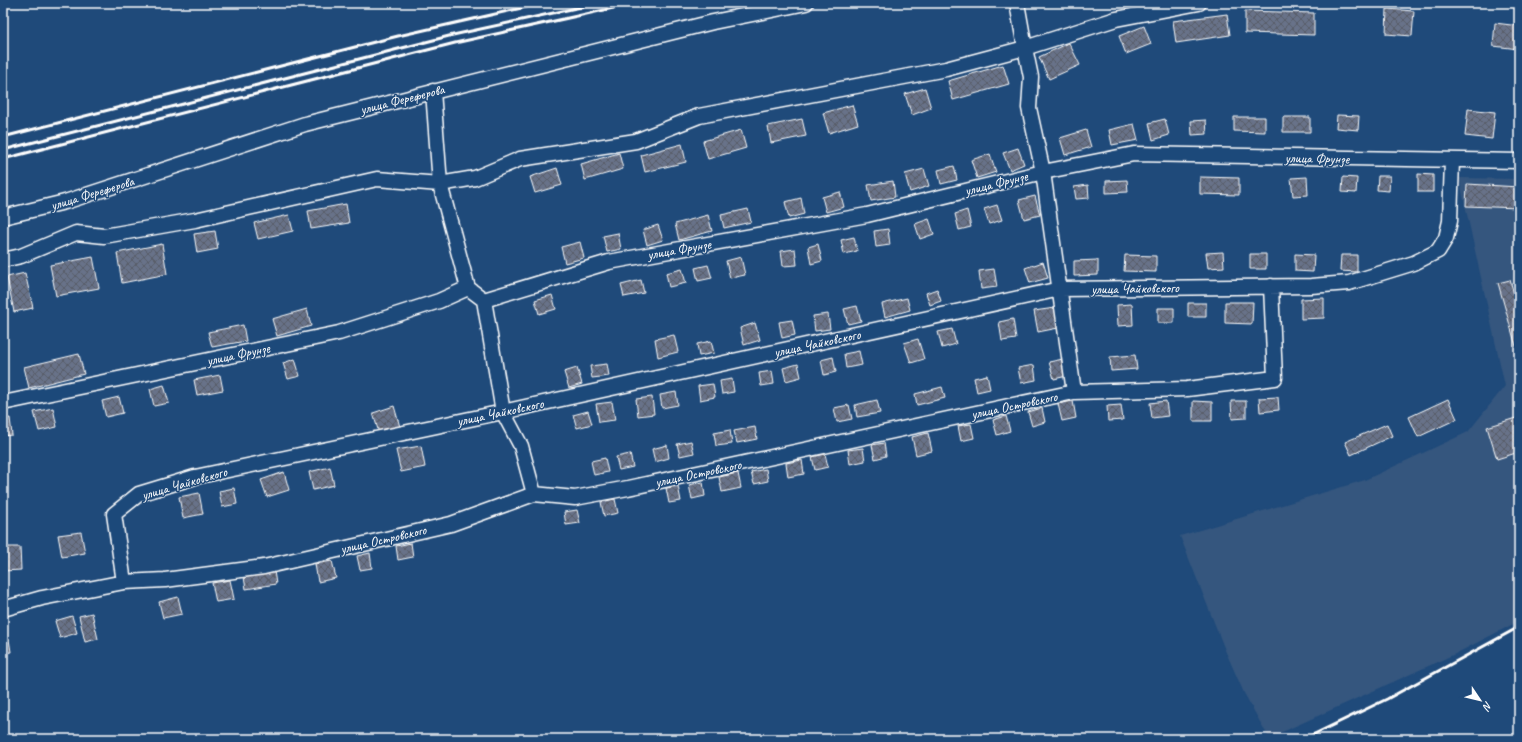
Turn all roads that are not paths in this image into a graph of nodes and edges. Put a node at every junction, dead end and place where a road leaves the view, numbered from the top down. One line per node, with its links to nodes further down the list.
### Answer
1 (806, 3): 5 (street, улица Фереферова)
2 (1017, 3): 4 (street)
3 (1199, 3): 4 (street)
4 (1024, 48): 8 (street); 9 (street)
5 (433, 91): 9 (street); 10 (street, улица Фереферова)
6 (1452, 160): 7 (street, улица Фрунзе); 8 (street, улица Фрунзе); 12 (street, улица Чайковского)
7 (1519, 162)
8 (1043, 172): 14 (street); 15 (street, улица Фрунзе)
9 (440, 184): 11 (street); 13 (street)
10 (3, 217)
11 (3, 260)
12 (1271, 286): 14 (street, улица Чайковского); 16 (street, улица Островского)
13 (468, 288): 15 (street); 17 (street, улица Фрунзе)
14 (1060, 289): 16 (street); 18 (street, улица Чайковского)
15 (484, 300): 18 (street)
16 (1074, 392): 19 (street, улица Островского)
17 (3, 403)
18 (502, 412): 19 (street); 20 (street, улица Чайковского)
19 (534, 494): 20 (street, улица Островского)
20 (124, 582): 21 (street, улица Островского)
21 (3, 609)

